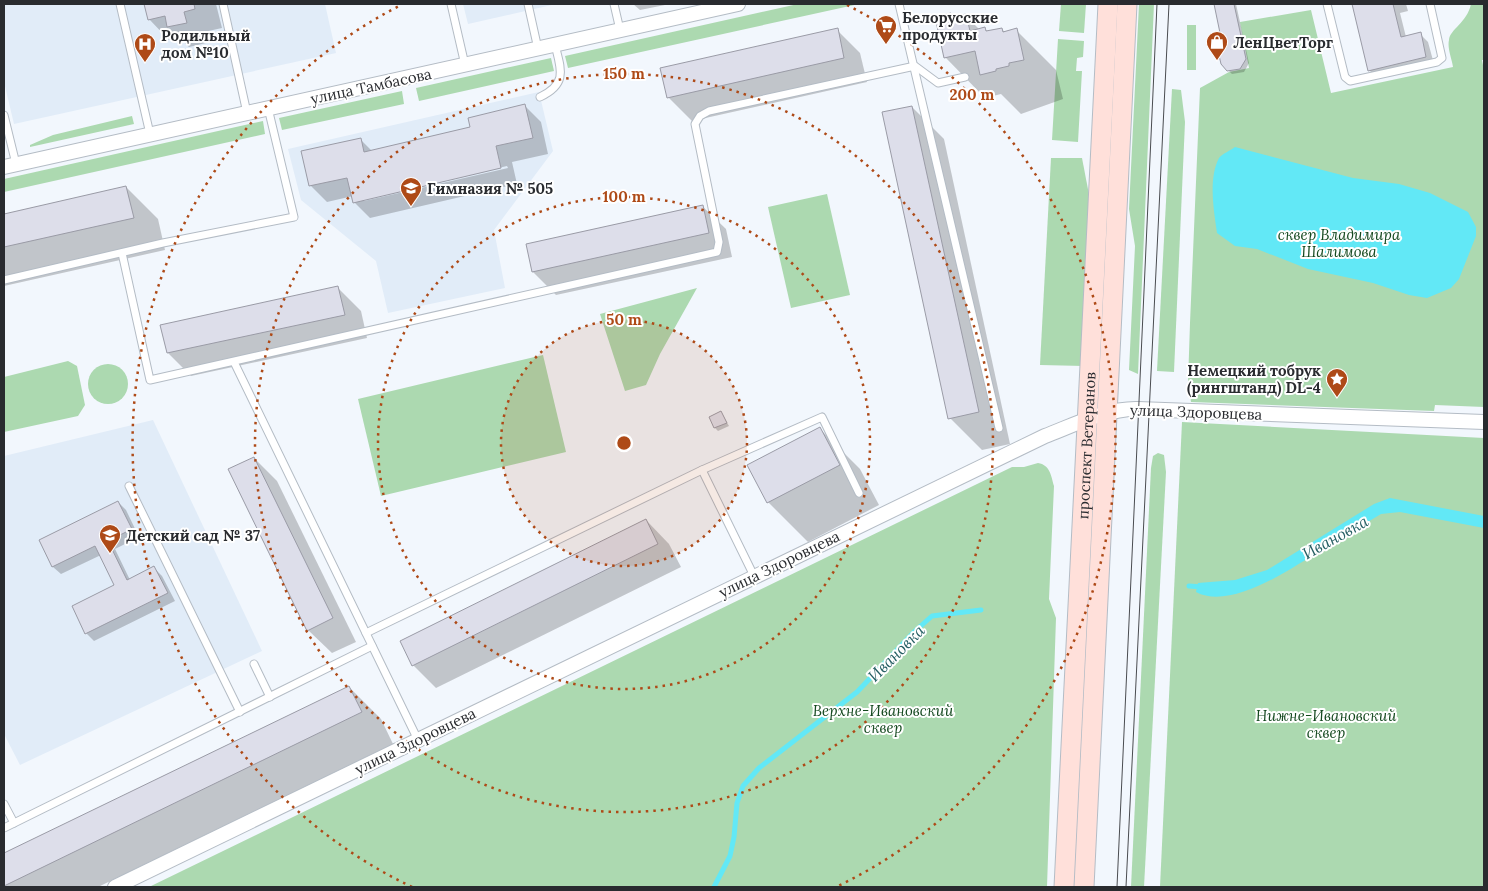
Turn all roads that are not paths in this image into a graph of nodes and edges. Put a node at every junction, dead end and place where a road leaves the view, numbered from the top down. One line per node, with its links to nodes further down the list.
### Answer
1 (120, 4): 23 (lane)
2 (223, 4): 21 (lane)
3 (451, 4): 16 (lane)
4 (528, 4): 15 (lane)
5 (614, 4): 13 (lane)
6 (738, 4): 12 (street, улица Тамбасова)
7 (900, 4): 17 (lane)
8 (1108, 4): 29 (main road, проспект Ветеранов)
9 (1126, 4): 28 (main road, проспект Ветеранов)
10 (1327, 4): 11 (lane)
11 (1430, 4)
12 (709, 7): 13 (street, улица Тамбасова)
13 (620, 30): 14 (street, улица Тамбасова)
14 (555, 45): 15 (street, улица Тамбасова); 19 (lane)
15 (538, 48): 16 (street, улица Тамбасова)
16 (465, 65): 20 (street, улица Тамбасова)
17 (915, 66): 18 (lane); 27 (lane); 31 (lane)
18 (965, 77)
19 (540, 97)
20 (268, 108): 21 (street, улица Тамбасова); 25 (lane)
21 (247, 113): 23 (street, улица Тамбасова)
22 (4, 115): 24 (lane)
23 (150, 134): 24 (street, улица Тамбасова)
24 (10, 165)
25 (122, 253): 26 (lane); 27 (lane)
26 (4, 280)
27 (234, 362): 36 (lane)
28 (1107, 414): 29 (street, улица Здоровцева); 30 (street, улица Здоровцева); 47 (main road, проспект Ветеранов)
29 (1086, 421): 35 (street, улица Здоровцева); 46 (main road, проспект Ветеранов)
30 (1484, 422)
31 (999, 428)
32 (702, 470): 34 (lane); 35 (lane); 36 (lane)
33 (129, 486): 40 (lane)
34 (859, 494)
35 (754, 576): 41 (street, улица Здоровцева)
36 (366, 633): 37 (lane)
37 (372, 646): 39 (lane); 41 (lane)
38 (254, 664): 39 (lane)
39 (270, 697): 40 (lane)
40 (240, 712): 43 (lane)
41 (418, 740): 45 (street, улица Здоровцева)
42 (4, 804): 43 (lane)
43 (14, 823): 44 (lane)
44 (4, 828)
45 (115, 887)
46 (1064, 887)
47 (1084, 887)

